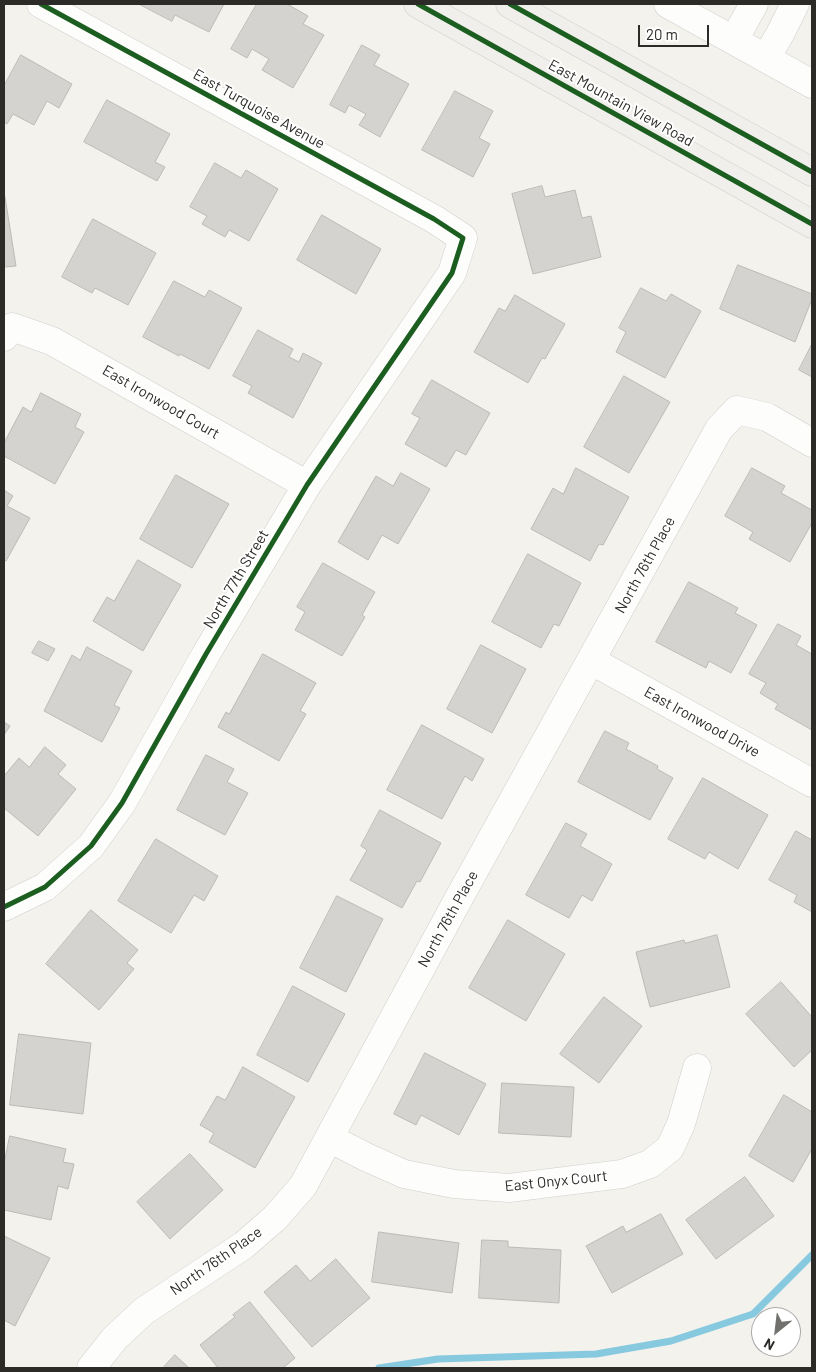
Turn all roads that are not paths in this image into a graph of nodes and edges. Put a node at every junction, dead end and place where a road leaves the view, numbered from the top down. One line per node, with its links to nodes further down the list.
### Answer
1 (41, 4): 12 (street, East Turquoise Avenue)
2 (418, 4): 11 (main road, East Mountain View Road)
3 (510, 4): 10 (main road)
4 (668, 4): 7 (street)
5 (754, 4): 7 (street)
6 (795, 4): 8 (street)
7 (734, 40): 8 (street)
8 (766, 58): 9 (street)
9 (812, 84)
10 (812, 172)
11 (812, 224)
12 (463, 238): 15 (street, North 77th Street)
13 (8, 332): 15 (street, East Ironwood Court)
14 (812, 442): 16 (street, North 76th Place)
15 (307, 485): 18 (street, North 77th Street)
16 (592, 661): 17 (street, East Ironwood Drive); 20 (street, North 76th Place)
17 (812, 784)
18 (4, 908)
19 (696, 1068): 20 (street, East Onyx Court)
20 (329, 1138): 21 (street, North 76th Place)
21 (91, 1368)

